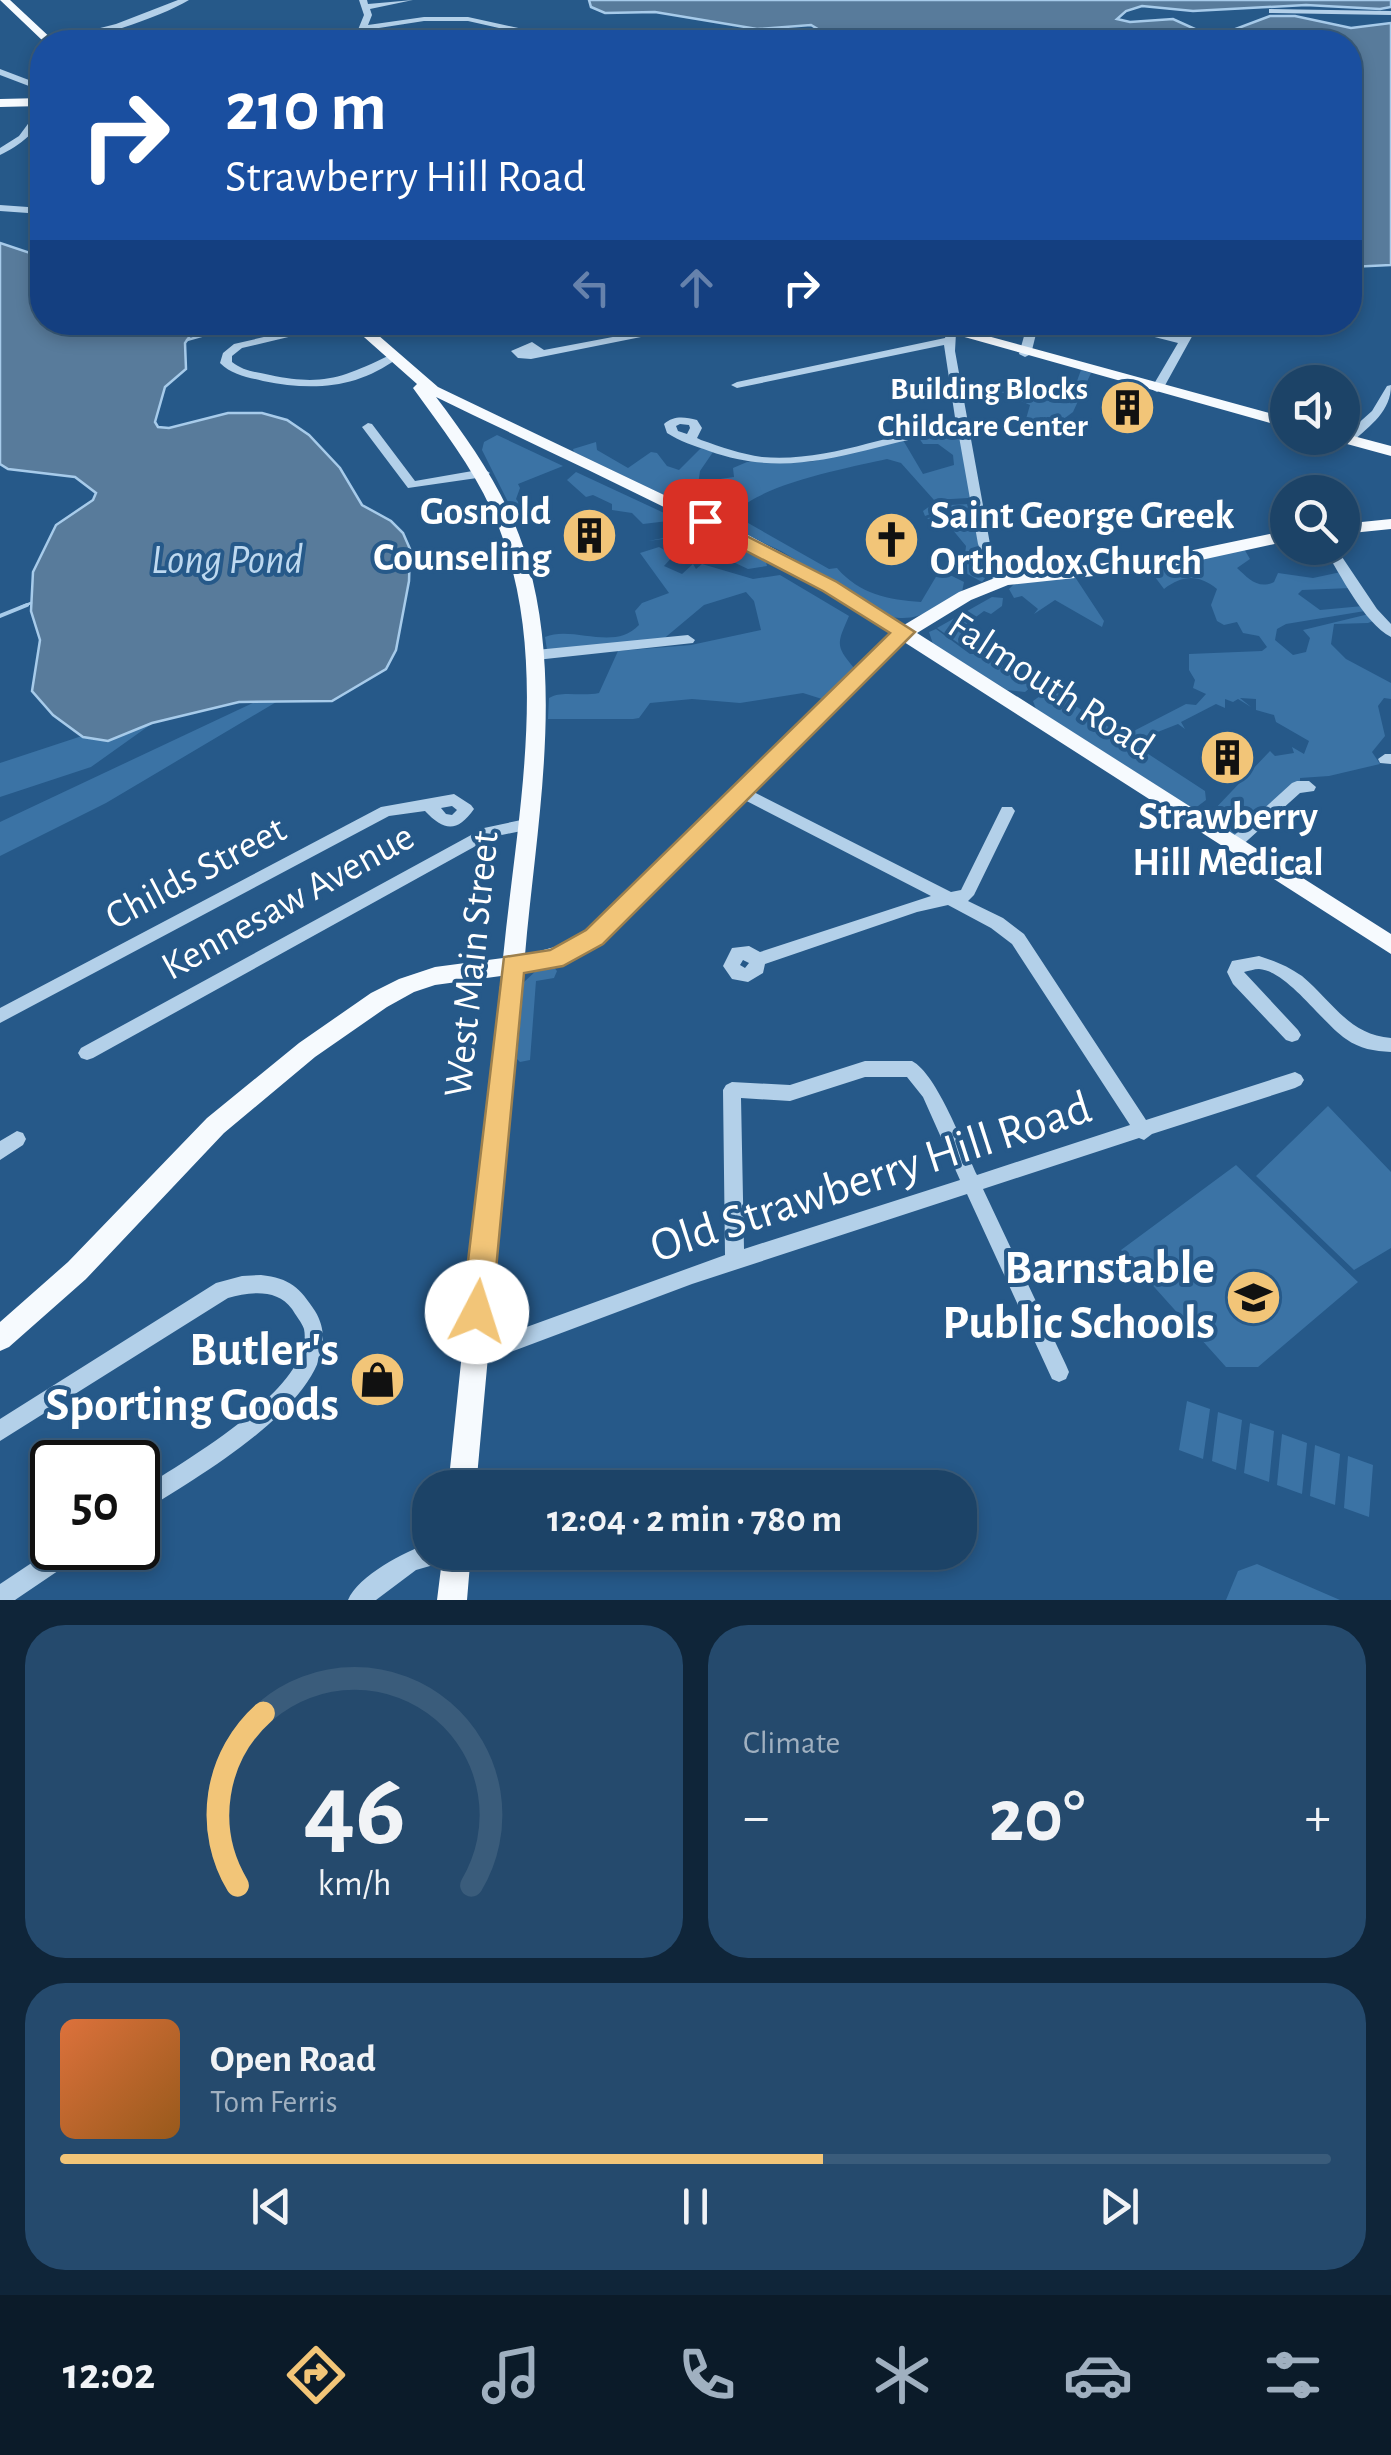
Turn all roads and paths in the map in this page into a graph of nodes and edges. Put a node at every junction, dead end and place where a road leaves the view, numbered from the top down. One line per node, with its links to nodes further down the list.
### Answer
1 (4, 0): 8 (main road)
2 (185, 0): 9 (street)
3 (409, 0): 4 (street)
4 (365, 4): 7 (street)
5 (1272, 11): 6 (street)
6 (1391, 13)
7 (364, 28): 10 (street)
8 (36, 30)
9 (102, 30)
10 (516, 30)
11 (0, 72): 12 (street)
12 (30, 83)
13 (30, 102): 14 (main road)
14 (0, 103)
15 (30, 132): 16 (street)
16 (0, 152)
17 (0, 208): 18 (street)
18 (30, 210)
19 (288, 335): 30 (street)
20 (368, 335): 30 (main road, Falmouth Road)
21 (642, 335): 28 (street)
22 (946, 335): 26 (main road)
23 (1030, 335): 29 (street)
24 (1158, 335): 27 (street)
25 (1187, 335): 27 (street)
26 (950, 337): 29 (main road); 31 (street); 38 (street)
27 (1184, 341): 33 (street)
28 (542, 354)
29 (1025, 354): 33 (main road)
30 (397, 363): 35 (main road, Falmouth Road); 39 (main road, West Main Street)
31 (737, 385)
32 (1391, 388): 36 (street)
33 (1157, 389): 34 (main road)
34 (1270, 419)
35 (493, 421): 39 (main road); 43 (main road); 49 (main road, Falmouth Road)
36 (1360, 426)
37 (368, 428): 43 (street)
38 (962, 428): 40 (street); 48 (street)
39 (461, 439): 43 (main road, West Main Street)
40 (690, 440)
41 (1360, 442): 42 (main road)
42 (1391, 450)
43 (480, 466): 52 (main road, West Main Street)
44 (1391, 524): 45 (main road)
45 (1360, 527)
46 (1270, 540): 48 (main road)
47 (1341, 565): 50 (street)
48 (1000, 582): 49 (main road)
49 (904, 632): 54 (main road); 58 (main road, Falmouth Road)
50 (1391, 632)
51 (688, 640): 52 (street)
52 (536, 654): 57 (main road, West Main Street)
53 (1309, 787): 58 (street)
54 (740, 791): 59 (street); 62 (main road)
55 (428, 805): 63 (street, Childs Street)
56 (1007, 811): 59 (street)
57 (526, 825): 62 (main road, West Main Street); 66 (street, Kennesaw Avenue)
58 (1233, 845): 60 (main road, Falmouth Road)
59 (953, 900): 61 (street); 68 (street)
60 (1391, 946)
61 (757, 960)
62 (513, 964): 73 (main road); 74 (main road, West Main Street)
63 (0, 1016)
64 (1292, 1036): 65 (street)
65 (1391, 1044)
66 (87, 1053)
67 (1294, 1080): 68 (street, Old Strawberry Hill Road)
68 (1144, 1132): 71 (street, Old Strawberry Hill Road)
69 (17, 1139): 70 (street)
70 (0, 1152)
71 (973, 1187): 72 (street, Old Strawberry Hill Road); 72 (street); 75 (street)
72 (735, 1261): 74 (street, Old Strawberry Hill Road)
73 (0, 1338)
74 (473, 1356): 77 (main road, West Main Street)
75 (1060, 1372)
76 (0, 1431): 78 (street)
77 (464, 1470)
78 (160, 1488)
79 (412, 1560): 83 (street)
80 (39, 1570): 82 (street)
81 (455, 1570): 84 (main road)
82 (0, 1596)
83 (359, 1600)
84 (452, 1600)

